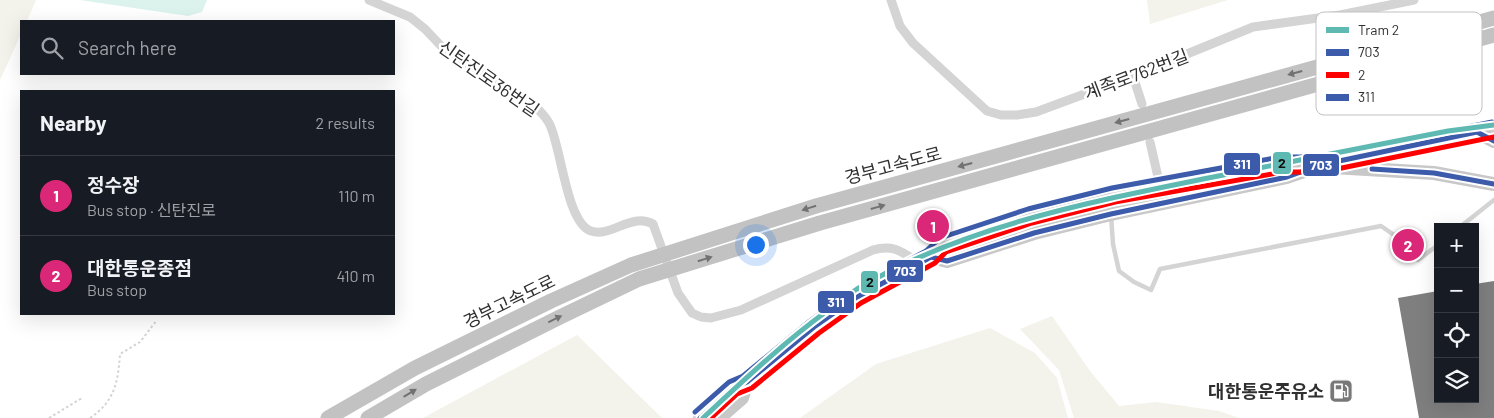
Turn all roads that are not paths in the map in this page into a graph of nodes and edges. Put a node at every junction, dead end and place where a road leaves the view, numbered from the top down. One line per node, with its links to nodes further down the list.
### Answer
1 (369, 0): 23 (street, 신탄진로36번길)
2 (891, 0): 6 (street, 계족로762번길)
3 (897, 0): 6 (street, 계족로762번길)
4 (1414, 0): 5 (street, 계족로762번길)
5 (1355, 12)
6 (897, 16): 9 (street, 계족로762번길)
7 (1316, 18): 9 (street, 계족로762번길)
8 (1316, 67): 25 (highway, 경부고속도로, one-way to 25)
9 (1133, 76): 11 (street)
10 (1316, 85): 26 (highway, 경부고속도로, one-way to 10)
11 (1142, 104)
12 (1494, 129): 13 (main road)
13 (1477, 132): 14 (main road); 16 (main road)
14 (1494, 141)
15 (1150, 142): 18 (street)
16 (1320, 165): 17 (main road); 18 (main road); 20 (main road)
17 (1494, 184)
18 (1160, 186): 23 (main road)
19 (1494, 200): 21 (lane)
20 (1111, 214): 22 (lane); 23 (main road)
21 (1465, 223)
22 (1434, 248)
23 (925, 260): 24 (main road)
24 (747, 382): 27 (main road); 28 (main road)
25 (328, 418)
26 (368, 418)
27 (700, 418)
28 (720, 418)

